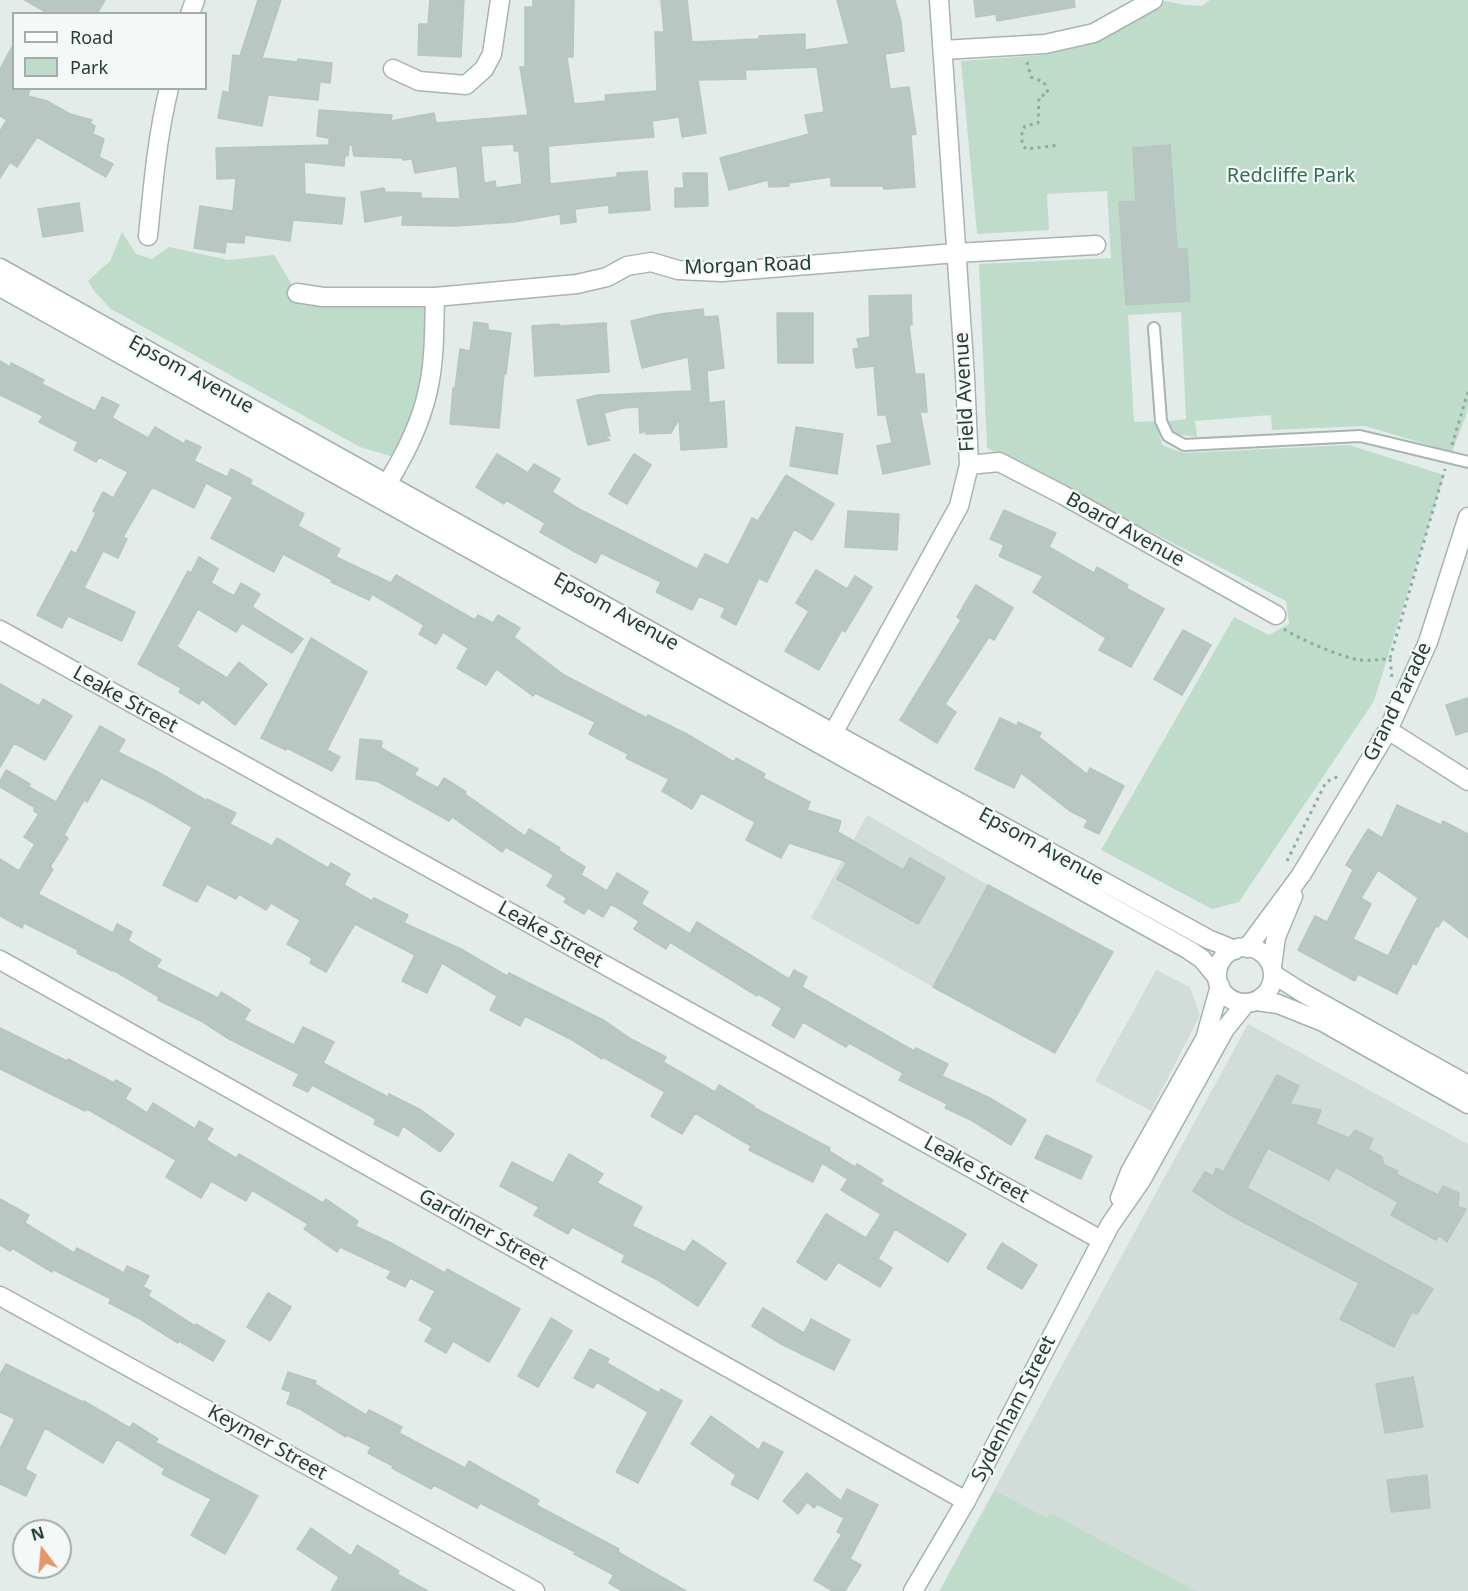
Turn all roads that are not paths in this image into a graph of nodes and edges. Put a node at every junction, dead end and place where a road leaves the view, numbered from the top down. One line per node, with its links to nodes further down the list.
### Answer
1 (500, 0): 5 (street)
2 (939, 0): 4 (street, Field Avenue)
3 (1153, 0): 4 (street)
4 (943, 50): 9 (street, Field Avenue)
5 (393, 69)
6 (169, 90): 7 (street)
7 (148, 236)
8 (1096, 245): 9 (street, Morgan Road)
9 (956, 253): 13 (street, Morgan Road); 16 (street, Field Avenue)
10 (0, 268): 17 (street, Epsom Avenue)
11 (0, 287): 17 (street, Epsom Avenue)
12 (297, 293): 13 (street, Morgan Road)
13 (435, 297): 17 (street)
14 (1154, 328): 15 (lane)
15 (1468, 462)
16 (969, 465): 19 (street, Board Avenue); 22 (street, Field Avenue)
17 (383, 491): 22 (street, Epsom Avenue)
18 (1468, 517): 21 (street, Grand Parade)
19 (1276, 615)
20 (0, 630): 32 (street, Leake Street)
21 (1388, 730): 23 (street); 24 (street, Grand Parade)
22 (829, 741): 25 (street, Epsom Avenue); 28 (street, Epsom Avenue)
23 (1468, 781)
24 (1301, 875): 25 (street, Grand Parade); 27 (street, Grand Parade)
25 (1241, 949): 27 (street); 28 (street)
26 (0, 960): 34 (street, Gardiner Street)
27 (1272, 970): 29 (street); 30 (street)
28 (1218, 982): 29 (street); 32 (street, Sydenham Street)
29 (1251, 1002): 31 (street); 32 (street, Sydenham Street)
30 (1468, 1085)
31 (1468, 1104)
32 (1106, 1232): 34 (street, Sydenham Street)
33 (0, 1296): 35 (street, Keymer Street)
34 (966, 1501): 36 (street, Sydenham Street)
35 (535, 1591)
36 (913, 1591)

